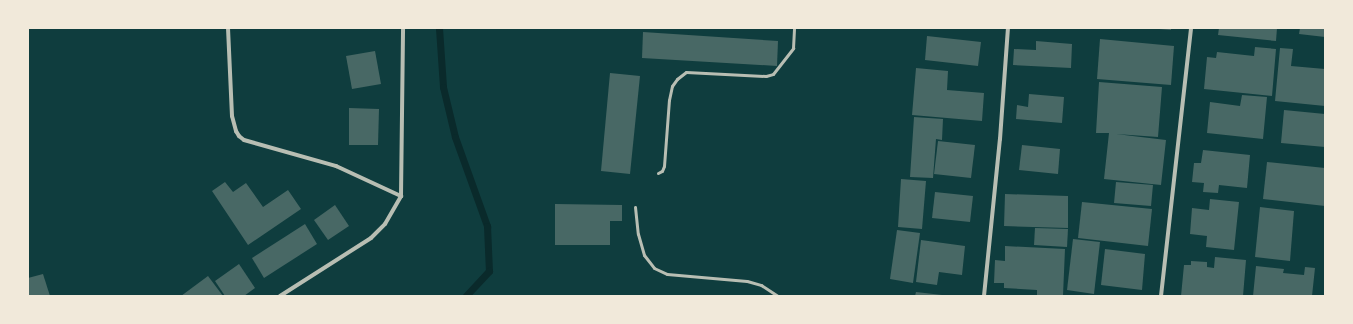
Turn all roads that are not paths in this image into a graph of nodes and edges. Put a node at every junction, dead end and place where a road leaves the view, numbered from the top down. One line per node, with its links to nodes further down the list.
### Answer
1 (228, 28): 7 (street)
2 (403, 28): 7 (street)
3 (794, 28): 6 (lane)
4 (1008, 28): 11 (street)
5 (1191, 28): 12 (street)
6 (658, 173)
7 (401, 196): 9 (street)
8 (635, 207): 10 (lane)
9 (280, 296)
10 (778, 296)
11 (984, 296)
12 (1161, 296)

